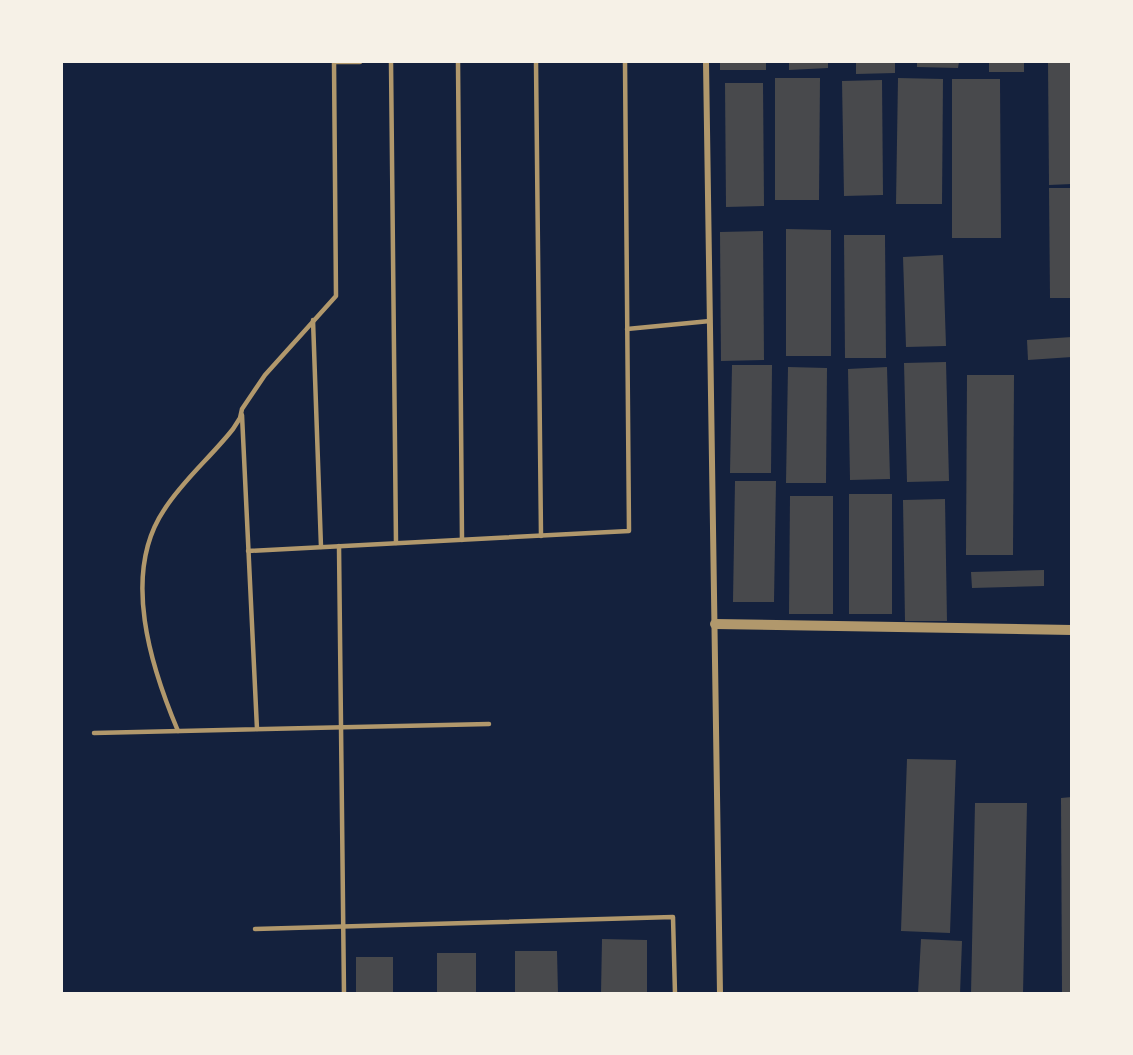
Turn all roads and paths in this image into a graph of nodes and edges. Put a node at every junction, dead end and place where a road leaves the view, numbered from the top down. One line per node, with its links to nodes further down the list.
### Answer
1 (334, 62): 2 (lane); 8 (lane)
2 (360, 62)
3 (392, 62): 14 (lane)
4 (458, 62): 13 (lane)
5 (537, 62): 12 (lane)
6 (625, 62): 10 (lane)
7 (706, 62): 9 (street)
8 (313, 320): 11 (lane); 16 (lane)
9 (710, 321): 10 (lane); 18 (street)
10 (627, 329): 12 (lane)
11 (242, 409): 17 (lane); 23 (lane)
12 (541, 536): 13 (lane)
13 (462, 540): 14 (lane)
14 (396, 543): 15 (lane)
15 (339, 546): 16 (lane); 21 (lane)
16 (321, 547): 17 (lane)
17 (248, 550): 22 (lane)
18 (715, 624): 19 (street); 29 (street)
19 (1071, 630)
20 (489, 724): 21 (lane)
21 (341, 728): 22 (lane); 25 (lane)
22 (257, 729): 23 (lane)
23 (178, 731): 24 (lane)
24 (94, 734)
25 (343, 926): 26 (lane); 27 (lane); 28 (lane)
26 (255, 929)
27 (344, 993)
28 (675, 993)
29 (720, 993)

